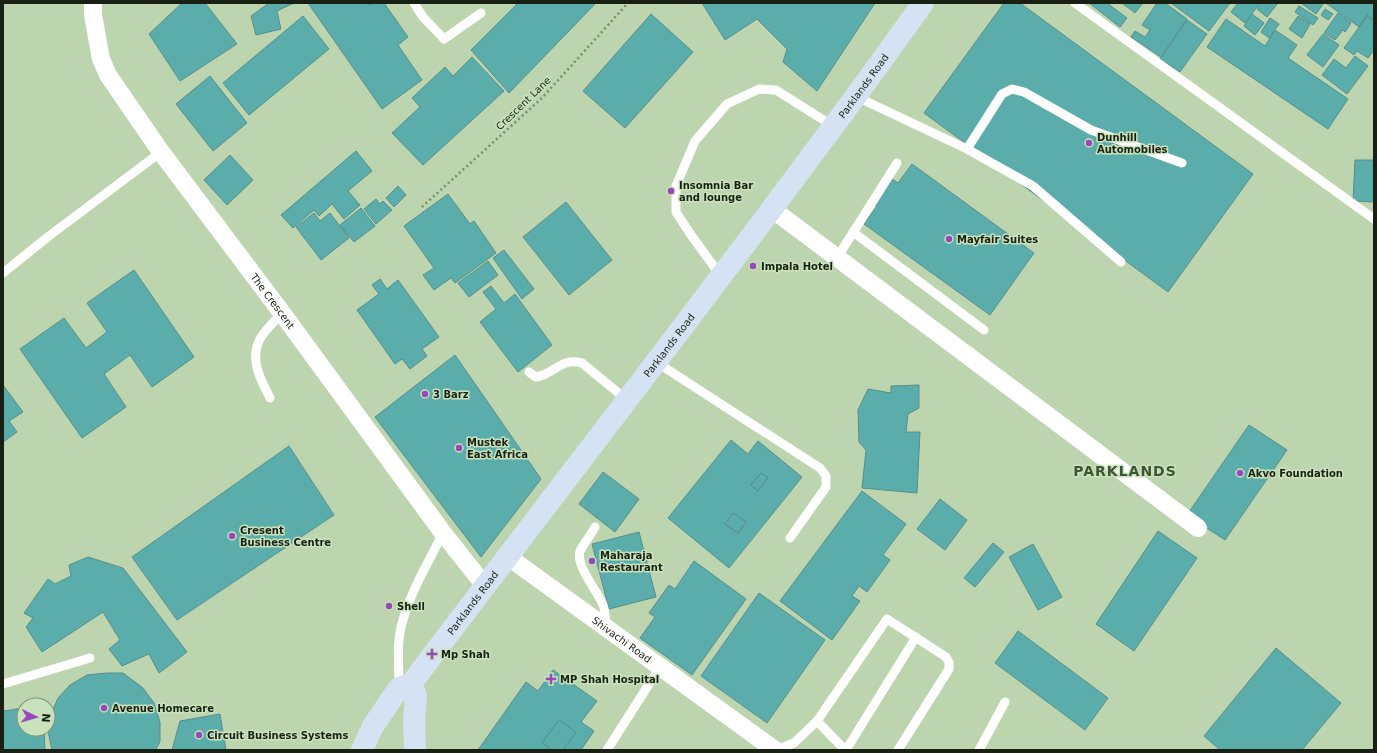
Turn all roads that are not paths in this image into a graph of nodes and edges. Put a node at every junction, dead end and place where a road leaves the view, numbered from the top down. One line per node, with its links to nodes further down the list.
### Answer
1 (92, 3): 9 (street, The Crescent)
2 (414, 3): 5 (lane)
3 (923, 3): 6 (main road, Parklands Road)
4 (1075, 3): 13 (lane)
5 (481, 13)
6 (855, 96): 7 (main road, Parklands Road); 8 (lane)
7 (834, 126): 12 (main road, Parklands Road); 18 (lane)
8 (967, 149): 11 (lane); 16 (lane)
9 (161, 152): 17 (lane); 19 (street, The Crescent)
10 (896, 163): 14 (lane)
11 (1182, 163)
12 (772, 209): 15 (street); 18 (main road, Parklands Road)
13 (1374, 219)
14 (853, 232): 15 (lane); 20 (lane)
15 (837, 258): 26 (street)
16 (1120, 262)
17 (3, 273)
18 (721, 276): 21 (main road, Parklands Road)
19 (282, 313): 23 (lane); 27 (street, The Crescent)
20 (984, 330)
21 (656, 362): 24 (main road, Parklands Road); 28 (lane)
22 (529, 372): 24 (lane)
23 (270, 398)
24 (627, 400): 29 (main road, Parklands Road)
25 (595, 527): 31 (lane)
26 (1198, 528)
27 (444, 533): 30 (street, The Crescent); 36 (lane)
28 (790, 538)
29 (507, 556): 30 (main road, Parklands Road); 31 (street, Shivachi Road)
30 (485, 586): 36 (main road, Parklands Road)
31 (606, 627): 34 (street, Shivachi Road)
32 (916, 637): 38 (lane); 43 (lane); 44 (lane)
33 (90, 658): 35 (lane)
34 (660, 667): 41 (lane); 42 (street, Shivachi Road)
35 (3, 684)
36 (405, 686): 39 (main road, Parklands Road); 40 (main road)
37 (1005, 702): 45 (lane)
38 (817, 721): 42 (lane); 43 (lane)
39 (362, 750)
40 (414, 750)
41 (607, 750)
42 (775, 750)
43 (845, 750)
44 (898, 750)
45 (979, 750)

